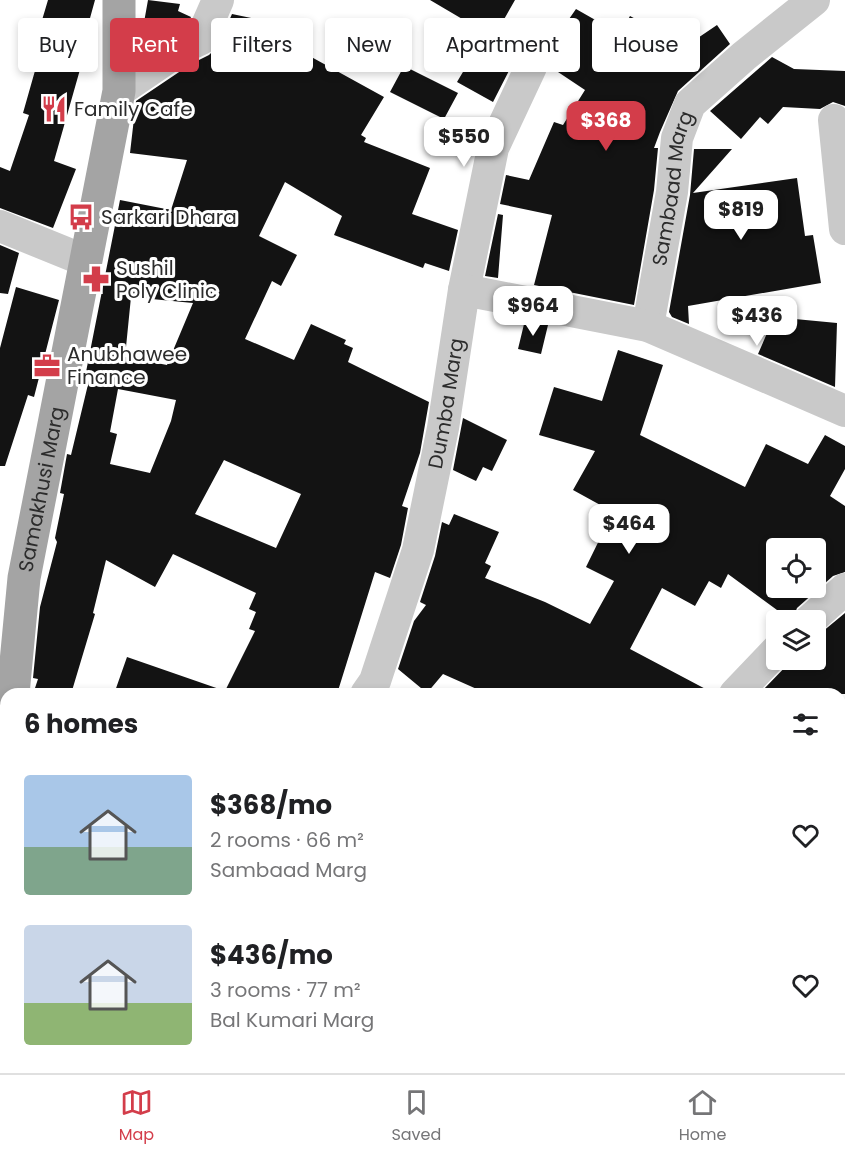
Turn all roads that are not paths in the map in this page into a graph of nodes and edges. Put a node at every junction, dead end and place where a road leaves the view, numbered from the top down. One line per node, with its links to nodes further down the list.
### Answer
1 (119, 0): 5 (main road, Samakhusi Marg)
2 (218, 0): 5 (street)
3 (814, 0): 11 (street, Sambaad Marg)
4 (529, 72): 10 (street, Dumba Marg)
5 (119, 91): 9 (main road, Samakhusi Marg)
6 (834, 120): 8 (street)
7 (0, 226): 9 (street)
8 (845, 229)
9 (86, 261): 16 (main road, Samakhusi Marg)
10 (464, 290): 11 (street); 17 (street, Dumba Marg)
11 (648, 326): 12 (street)
12 (844, 402)
13 (845, 589): 14 (street)
14 (821, 610)
15 (766, 662): 18 (street)
16 (14, 688)
17 (370, 688)
18 (741, 688)

